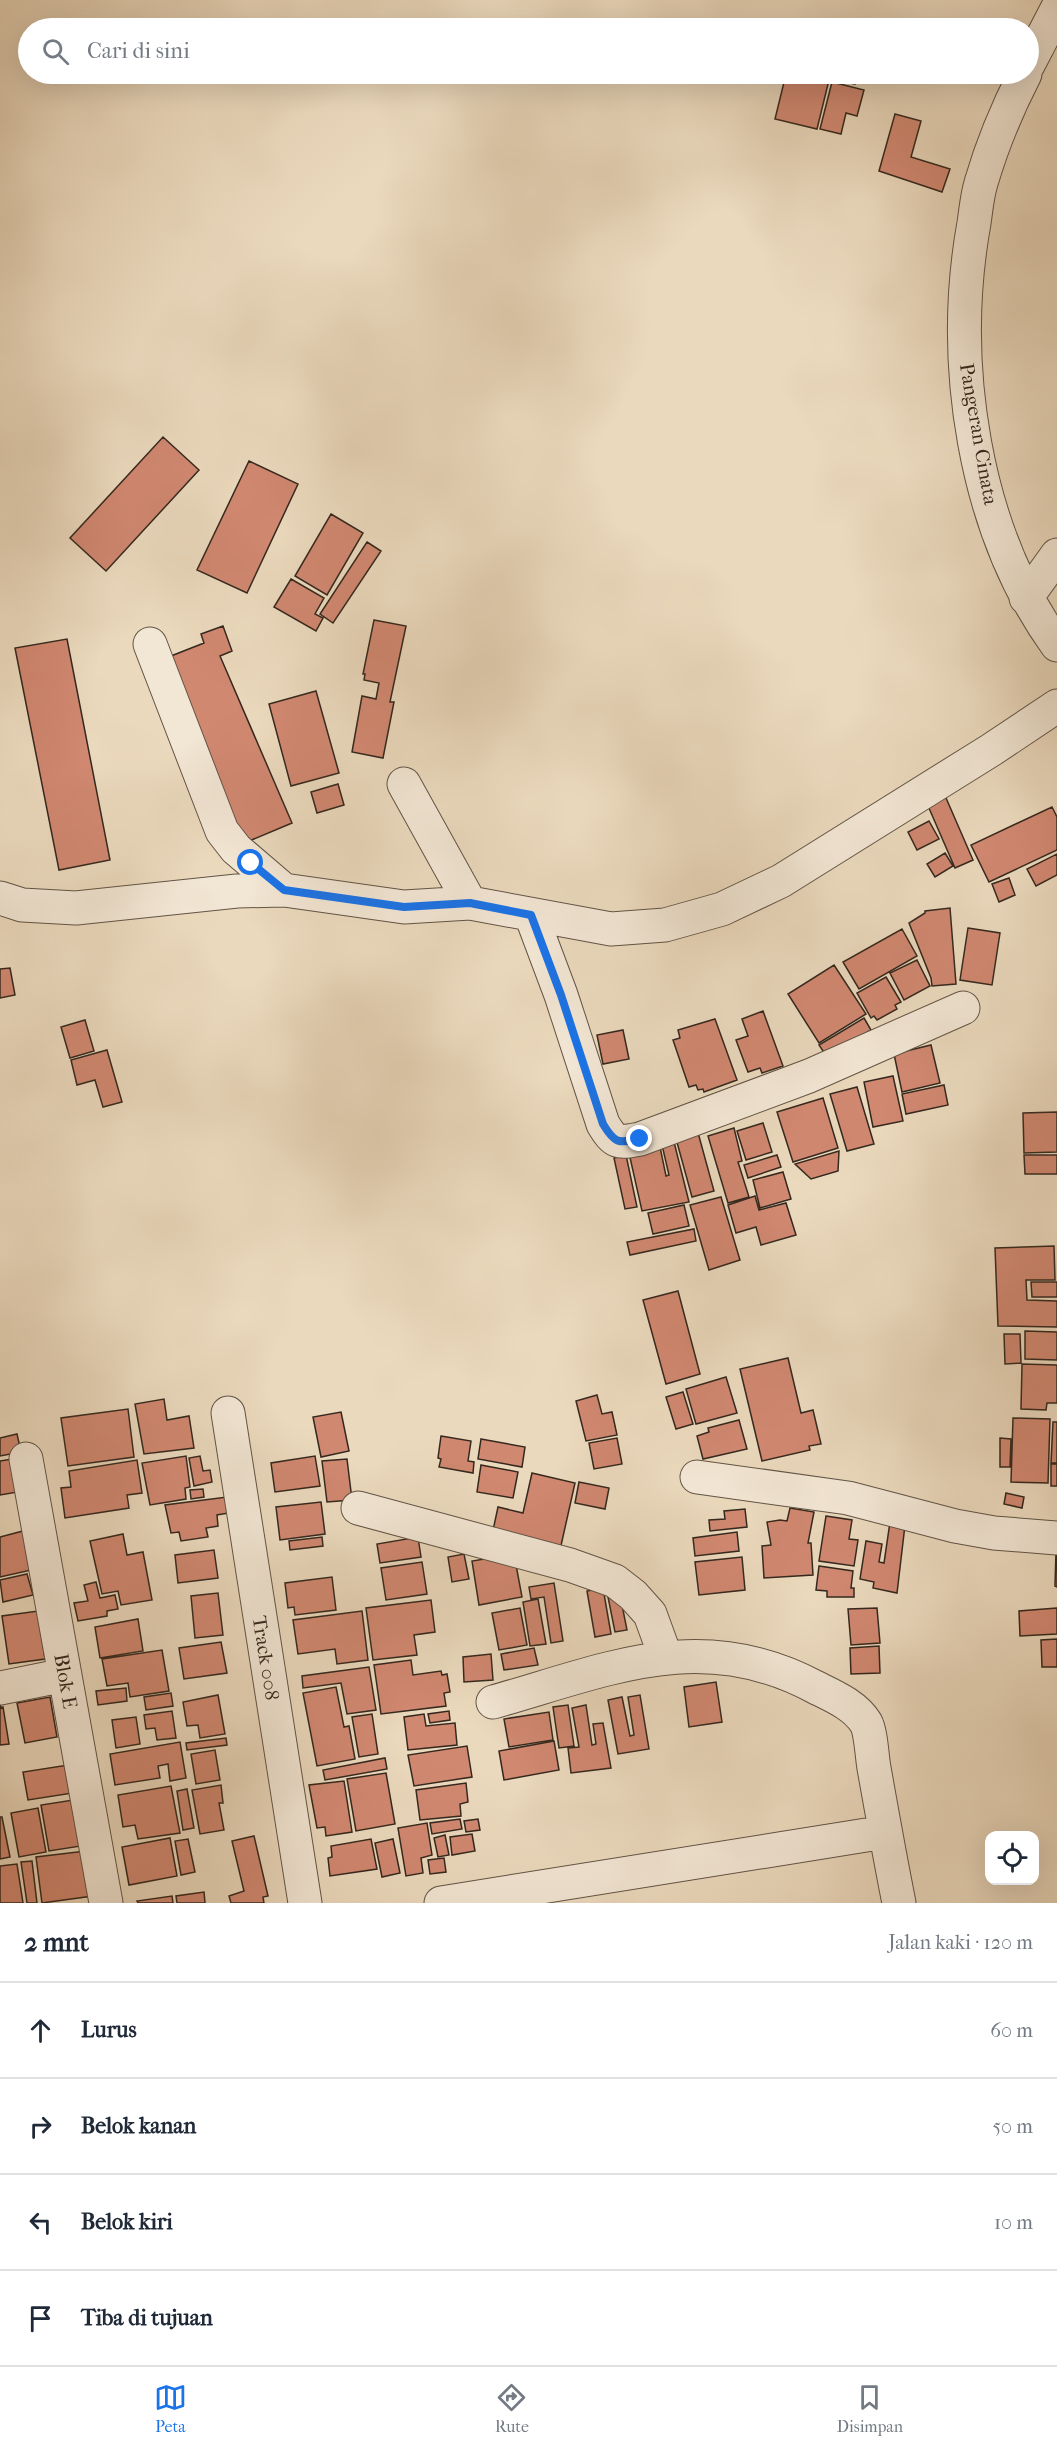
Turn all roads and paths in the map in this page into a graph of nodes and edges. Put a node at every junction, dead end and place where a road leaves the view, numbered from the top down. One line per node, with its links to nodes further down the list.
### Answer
1 (1057, 9): 2 (street)
2 (1039, 46)
3 (1019, 84): 5 (street, Pangeran Cinata)
4 (1057, 555): 5 (street)
5 (1026, 598): 7 (street, Pangeran Cinata)
6 (150, 644): 10 (street)
7 (1057, 645)
8 (1057, 706): 13 (street)
9 (404, 784): 12 (street)
10 (284, 890): 11 (street); 12 (street)
11 (0, 898)
12 (470, 903): 13 (street)
13 (531, 915): 14 (street)
14 (963, 1008)
15 (228, 1413): 26 (street, Track 008)
16 (26, 1459): 21 (street, Blok E)
17 (697, 1477): 19 (street)
18 (358, 1508): 20 (street)
19 (1057, 1538)
20 (666, 1658): 23 (street); 24 (street)
21 (65, 1675): 22 (street); 25 (street, Blok E)
22 (0, 1688)
23 (493, 1702)
24 (885, 1832): 27 (street); 28 (street)
25 (106, 1903)
26 (304, 1903)
27 (441, 1903)
28 (899, 1903)

